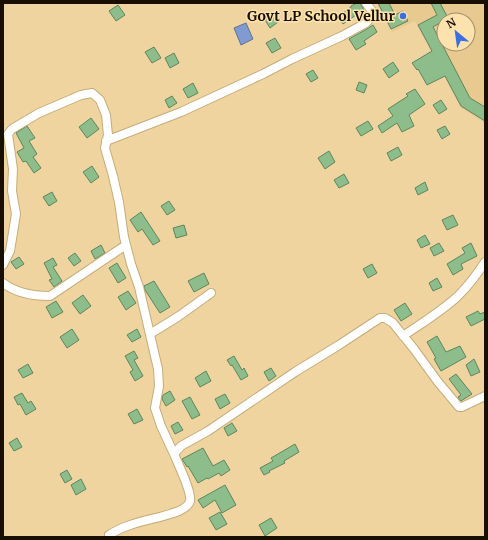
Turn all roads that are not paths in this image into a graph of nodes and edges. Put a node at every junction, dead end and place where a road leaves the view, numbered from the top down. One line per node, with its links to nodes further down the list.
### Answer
1 (366, 3): 2 (street)
2 (106, 141): 3 (street); 5 (street)
3 (126, 245): 6 (street); 8 (street)
4 (485, 262): 9 (street)
5 (3, 265)
6 (3, 283)
7 (211, 292): 8 (street)
8 (150, 334): 11 (street)
9 (403, 336): 10 (street); 11 (street)
10 (485, 396)
11 (174, 454): 12 (street)
12 (110, 537)

